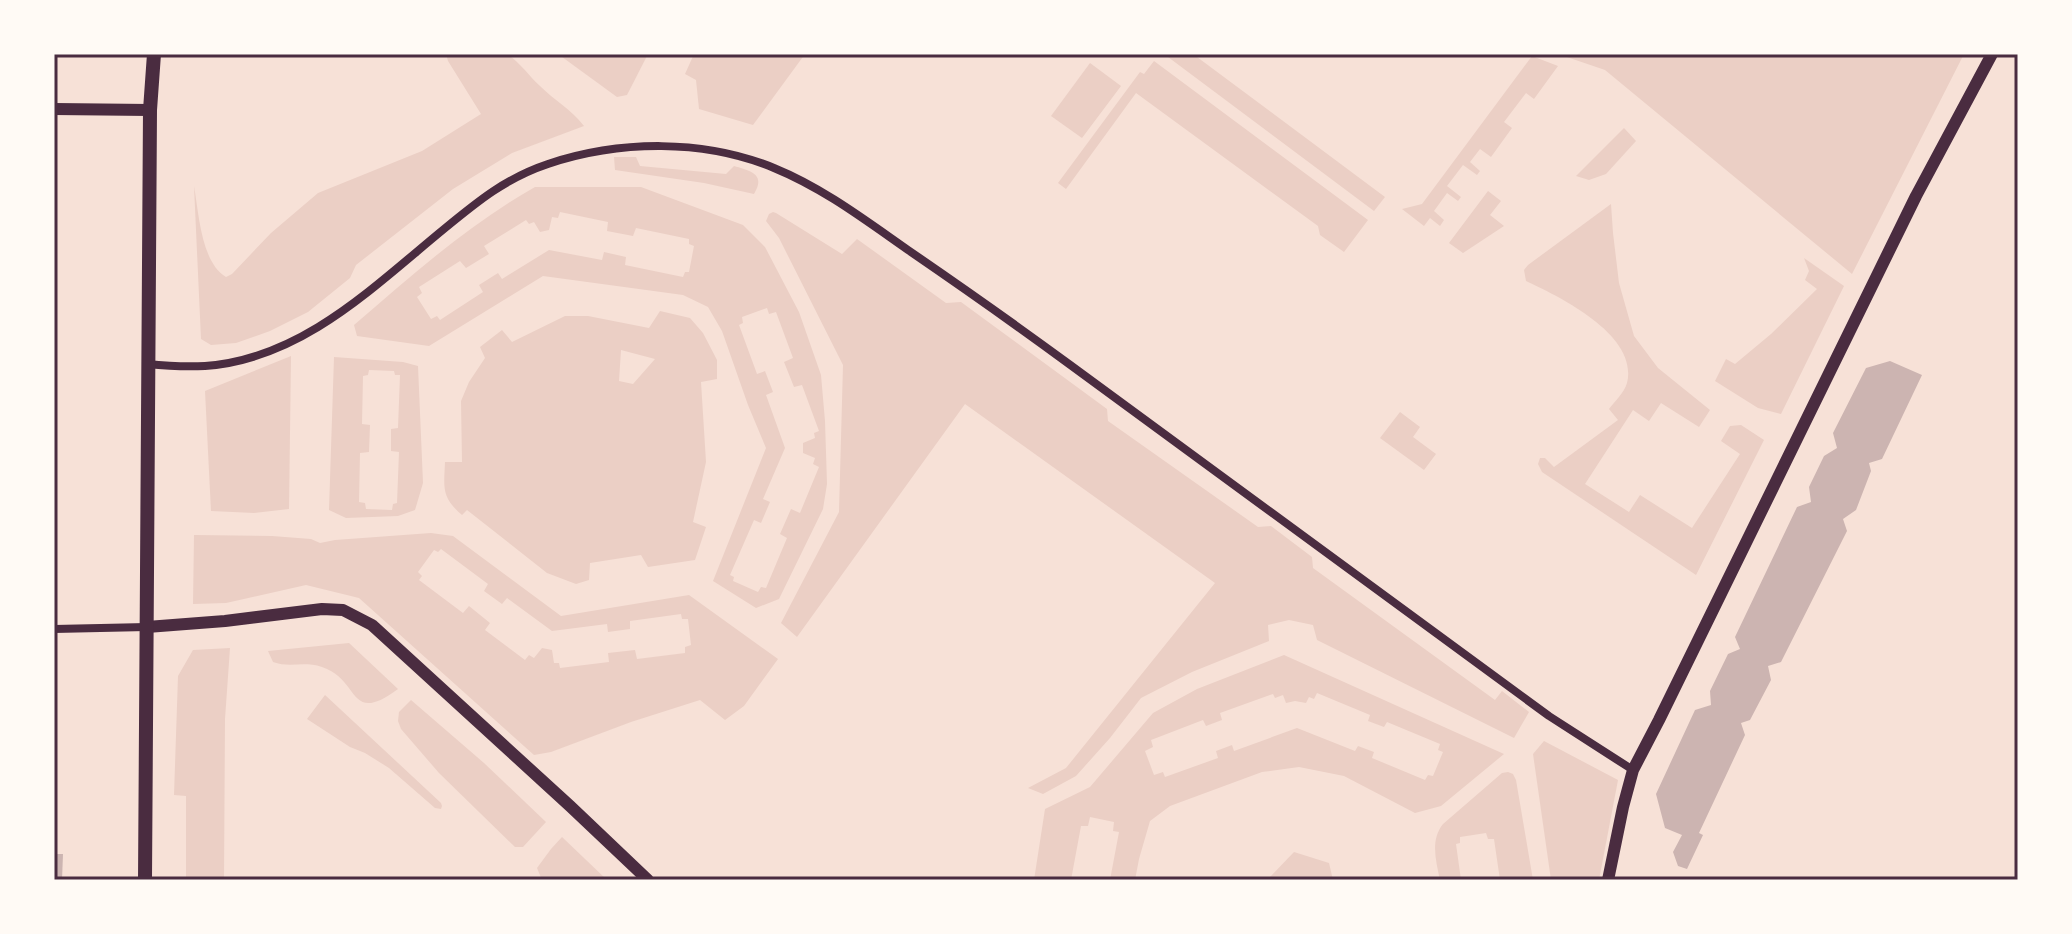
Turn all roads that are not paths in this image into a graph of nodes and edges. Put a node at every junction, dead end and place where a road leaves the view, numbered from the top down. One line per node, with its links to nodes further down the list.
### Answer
1 (154, 54): 4 (main road)
2 (1992, 54): 8 (street)
3 (54, 109): 4 (street)
4 (150, 110): 5 (main road)
5 (147, 364): 6 (main road); 8 (street)
6 (147, 627): 7 (street); 9 (main road); 10 (street)
7 (54, 629)
8 (1633, 770): 11 (street)
9 (145, 880)
10 (648, 880)
11 (1608, 880)

